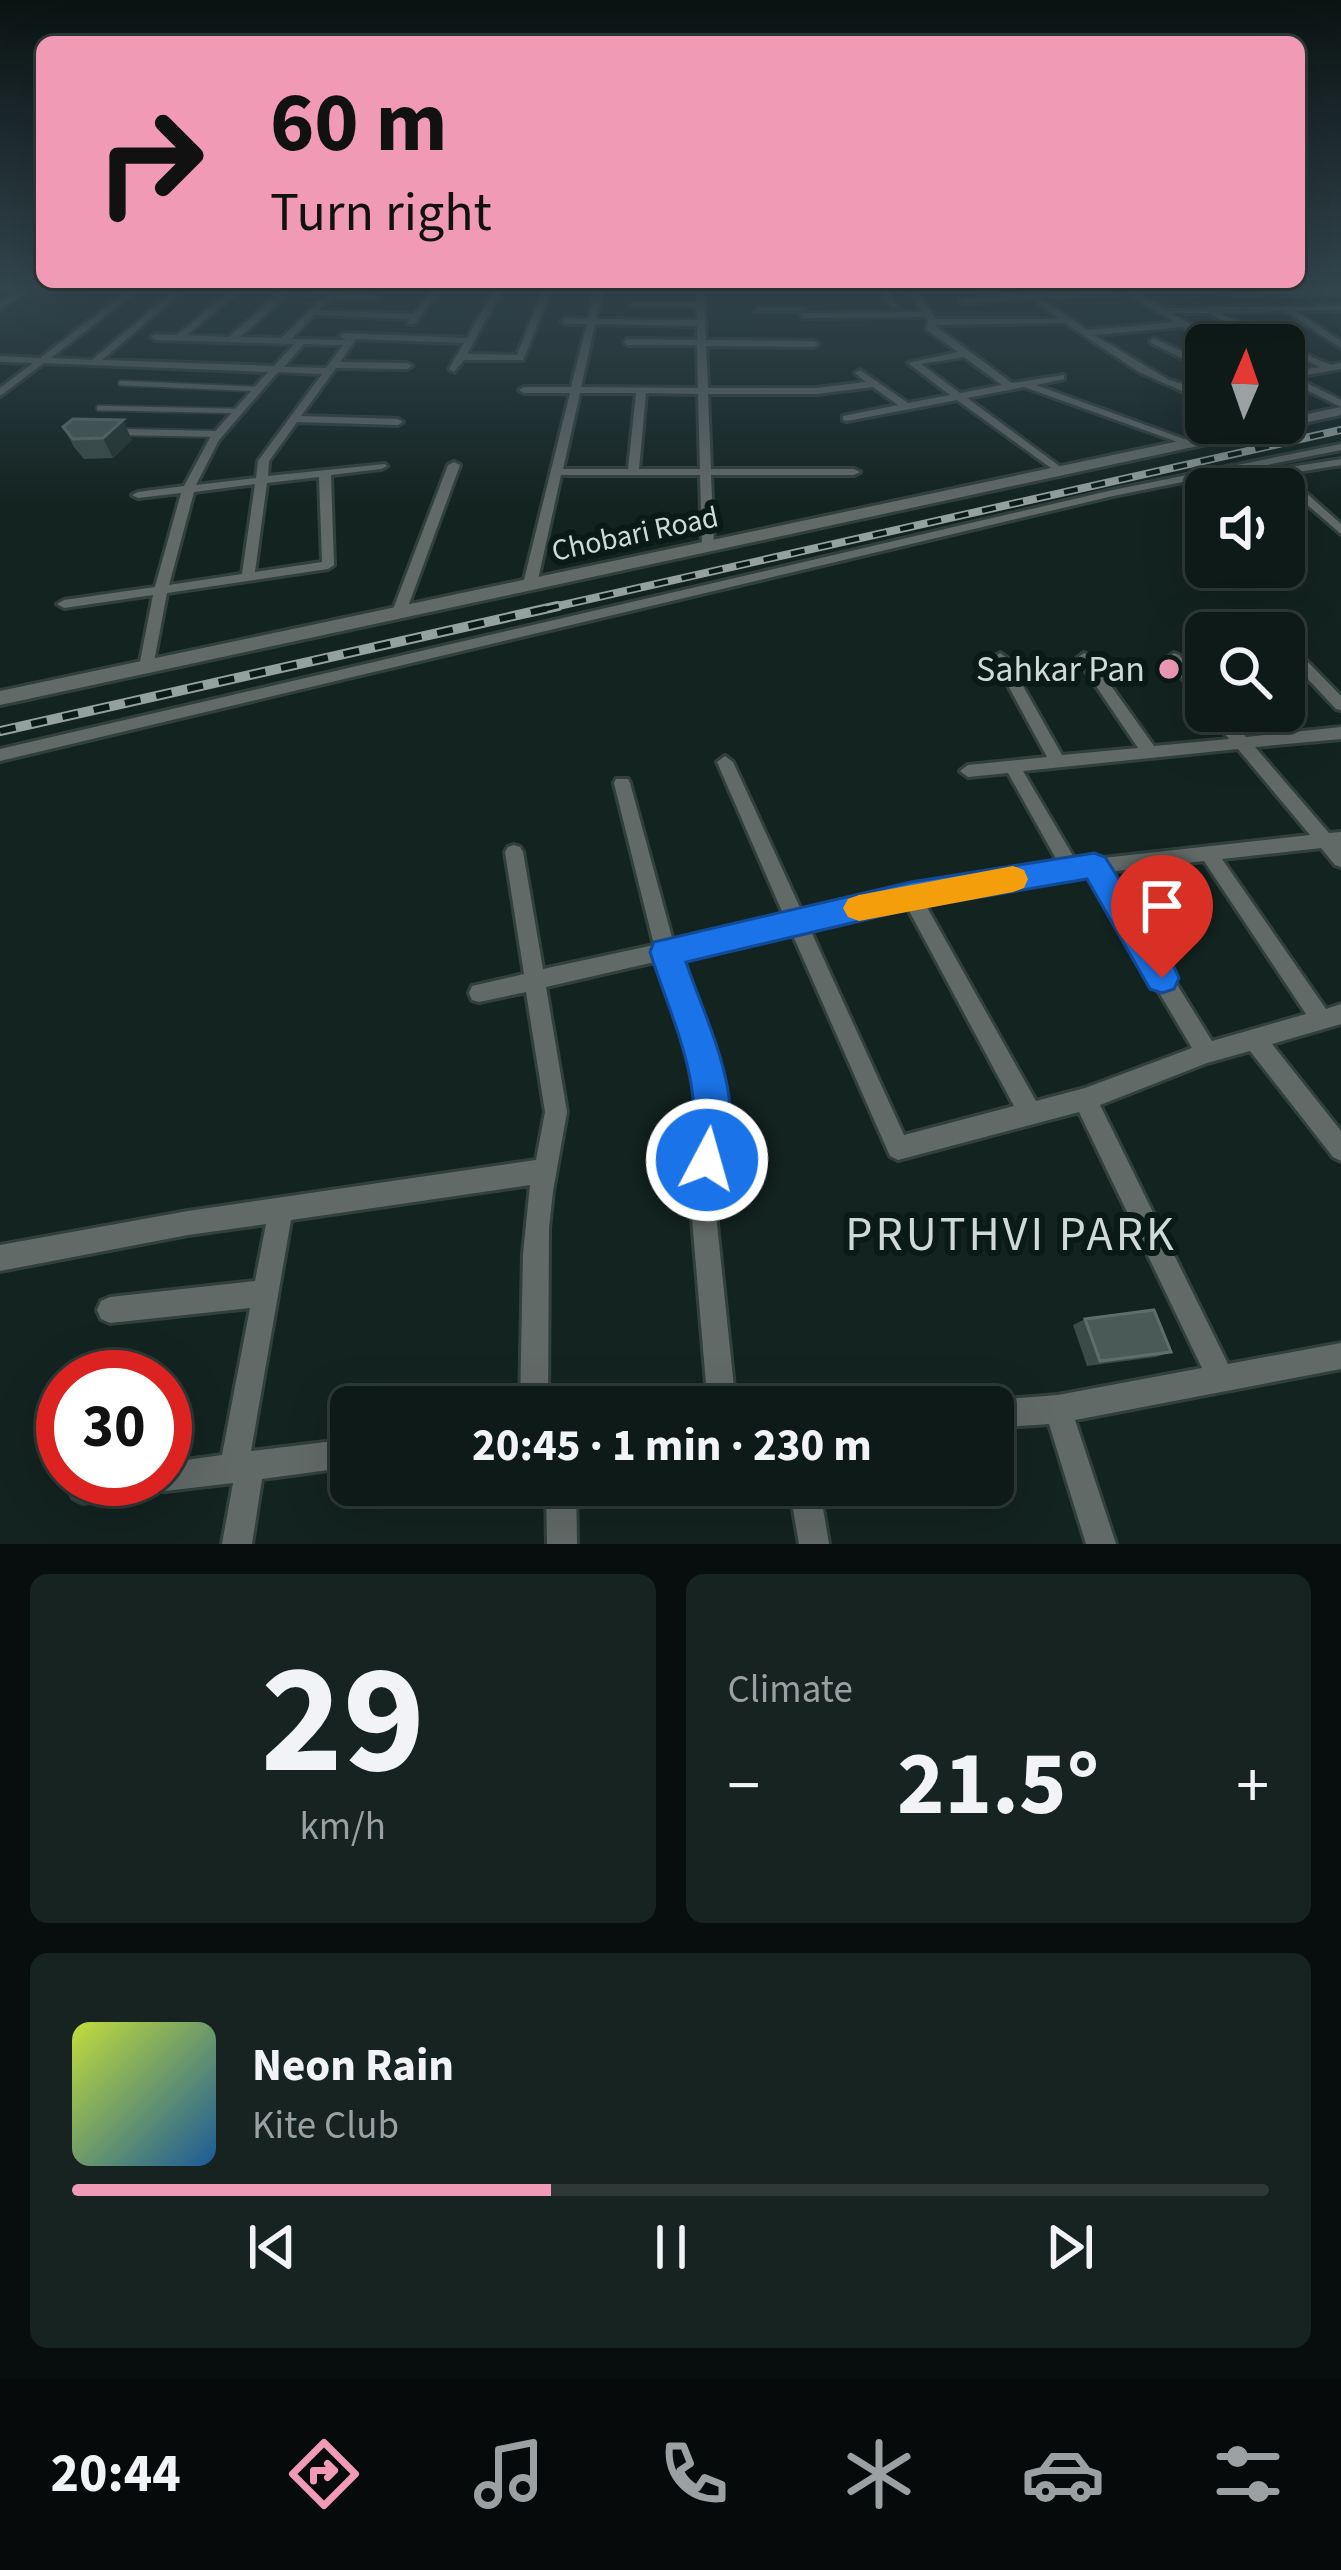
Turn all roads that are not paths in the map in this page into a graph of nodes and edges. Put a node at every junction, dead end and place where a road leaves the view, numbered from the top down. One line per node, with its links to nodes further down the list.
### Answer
1 (37, 362): 30 (street)
2 (138, 362): 14 (street)
3 (284, 362): 14 (street)
4 (334, 362): 13 (street)
5 (409, 362): 13 (street)
6 (457, 362): 15 (street)
7 (582, 362): 26 (street)
8 (702, 362): 29 (street)
9 (918, 362): 31 (street)
10 (975, 362): 22 (street)
11 (1130, 362): 27 (street)
12 (1336, 367): 16 (street)
13 (330, 368): 14 (street); 38 (street)
14 (278, 369): 24 (street)
15 (454, 369)
16 (1305, 372)
17 (860, 373): 20 (street)
18 (1060, 377): 21 (street)
19 (121, 383): 24 (lane)
20 (874, 384): 29 (street); 32 (street)
21 (1026, 384): 22 (street); 42 (street)
22 (1011, 387): 31 (street)
23 (1305, 387): 33 (street)
24 (258, 389): 35 (street)
25 (524, 389): 26 (street)
26 (576, 389): 28 (street); 50 (street)
27 (1185, 389)
28 (641, 390): 29 (street); 51 (street)
29 (702, 390): 54 (street)
30 (0, 393)
31 (959, 397): 32 (street); 49 (street)
32 (907, 407): 36 (street)
33 (1341, 407): 37 (street, Chobari Road)
34 (99, 408): 35 (lane)
35 (238, 411): 41 (street)
36 (847, 418)
37 (1306, 418)
38 (292, 419): 39 (street); 55 (street)
39 (398, 422)
40 (100, 432): 41 (lane)
41 (220, 434): 56 (street)
42 (1185, 440)
43 (1185, 443): 49 (street, Chobari Road)
44 (1334, 448): 45 (street); 78 (street)
45 (1341, 461): 48 (street)
46 (454, 464): 65 (street)
47 (381, 466): 53 (street)
48 (1300, 468)
49 (1058, 470): 60 (street, Chobari Road)
50 (556, 472): 51 (street); 62 (street)
51 (634, 472): 54 (street)
52 (854, 472): 54 (street)
53 (325, 473): 55 (street); 61 (street)
54 (705, 473): 60 (street)
55 (260, 481): 56 (street); 61 (street)
56 (190, 489): 57 (street); 63 (street)
57 (138, 495)
58 (1305, 498): 59 (street)
59 (1341, 530)
60 (708, 545): 62 (street, Chobari Road)
61 (248, 577): 63 (street)
62 (530, 584): 65 (street, Chobari Road)
63 (162, 590): 64 (street); 69 (street)
64 (64, 604)
65 (399, 613): 69 (street, Chobari Road)
66 (1000, 658): 79 (street)
67 (1084, 658): 77 (street)
68 (1174, 658): 71 (street)
69 (146, 667): 72 (street, Chobari Road)
70 (1305, 668): 73 (street)
71 (1185, 672)
72 (0, 698)
73 (1341, 705)
74 (1231, 732): 76 (street)
75 (1341, 733): 76 (street)
76 (1240, 743): 77 (street); 84 (street)
77 (1150, 752): 79 (street)
78 (0, 755)
79 (1058, 762): 81 (street)
80 (725, 763): 91 (street)
81 (1012, 766): 82 (street); 89 (street)
82 (968, 771)
83 (622, 782): 92 (street)
84 (1333, 839): 86 (street); 87 (street)
85 (514, 852): 93 (street)
86 (1208, 853): 88 (street); 95 (street)
87 (1341, 860)
88 (1094, 866): 89 (street); 97 (street)
89 (1071, 869): 90 (street)
90 (911, 896): 91 (street); 99 (street)
91 (795, 923): 92 (street); 99 (street)
92 (666, 952): 93 (street); 109 (street)
93 (535, 981): 94 (street); 101 (street)
94 (479, 993)
95 (1331, 1017): 96 (street)
96 (1254, 1040): 97 (street); 100 (street)
97 (1207, 1053): 98 (street)
98 (1085, 1099): 99 (street); 107 (street)
99 (1030, 1113)
100 (1341, 1148)
101 (543, 1171): 102 (street); 108 (street)
102 (281, 1209): 103 (street); 104 (street)
103 (0, 1258)
104 (266, 1293): 105 (street); 113 (street)
105 (110, 1310)
106 (1341, 1356): 107 (street)
107 (1222, 1380): 110 (street)
108 (535, 1386)
109 (720, 1386)
110 (1058, 1409): 111 (street); 120 (street)
111 (1014, 1412)
112 (330, 1456): 113 (street)
113 (242, 1467): 114 (street); 117 (street)
114 (192, 1473)
115 (561, 1506): 118 (street)
116 (808, 1506): 119 (street)
117 (237, 1544)
118 (562, 1544)
119 (814, 1544)
120 (1102, 1544)

